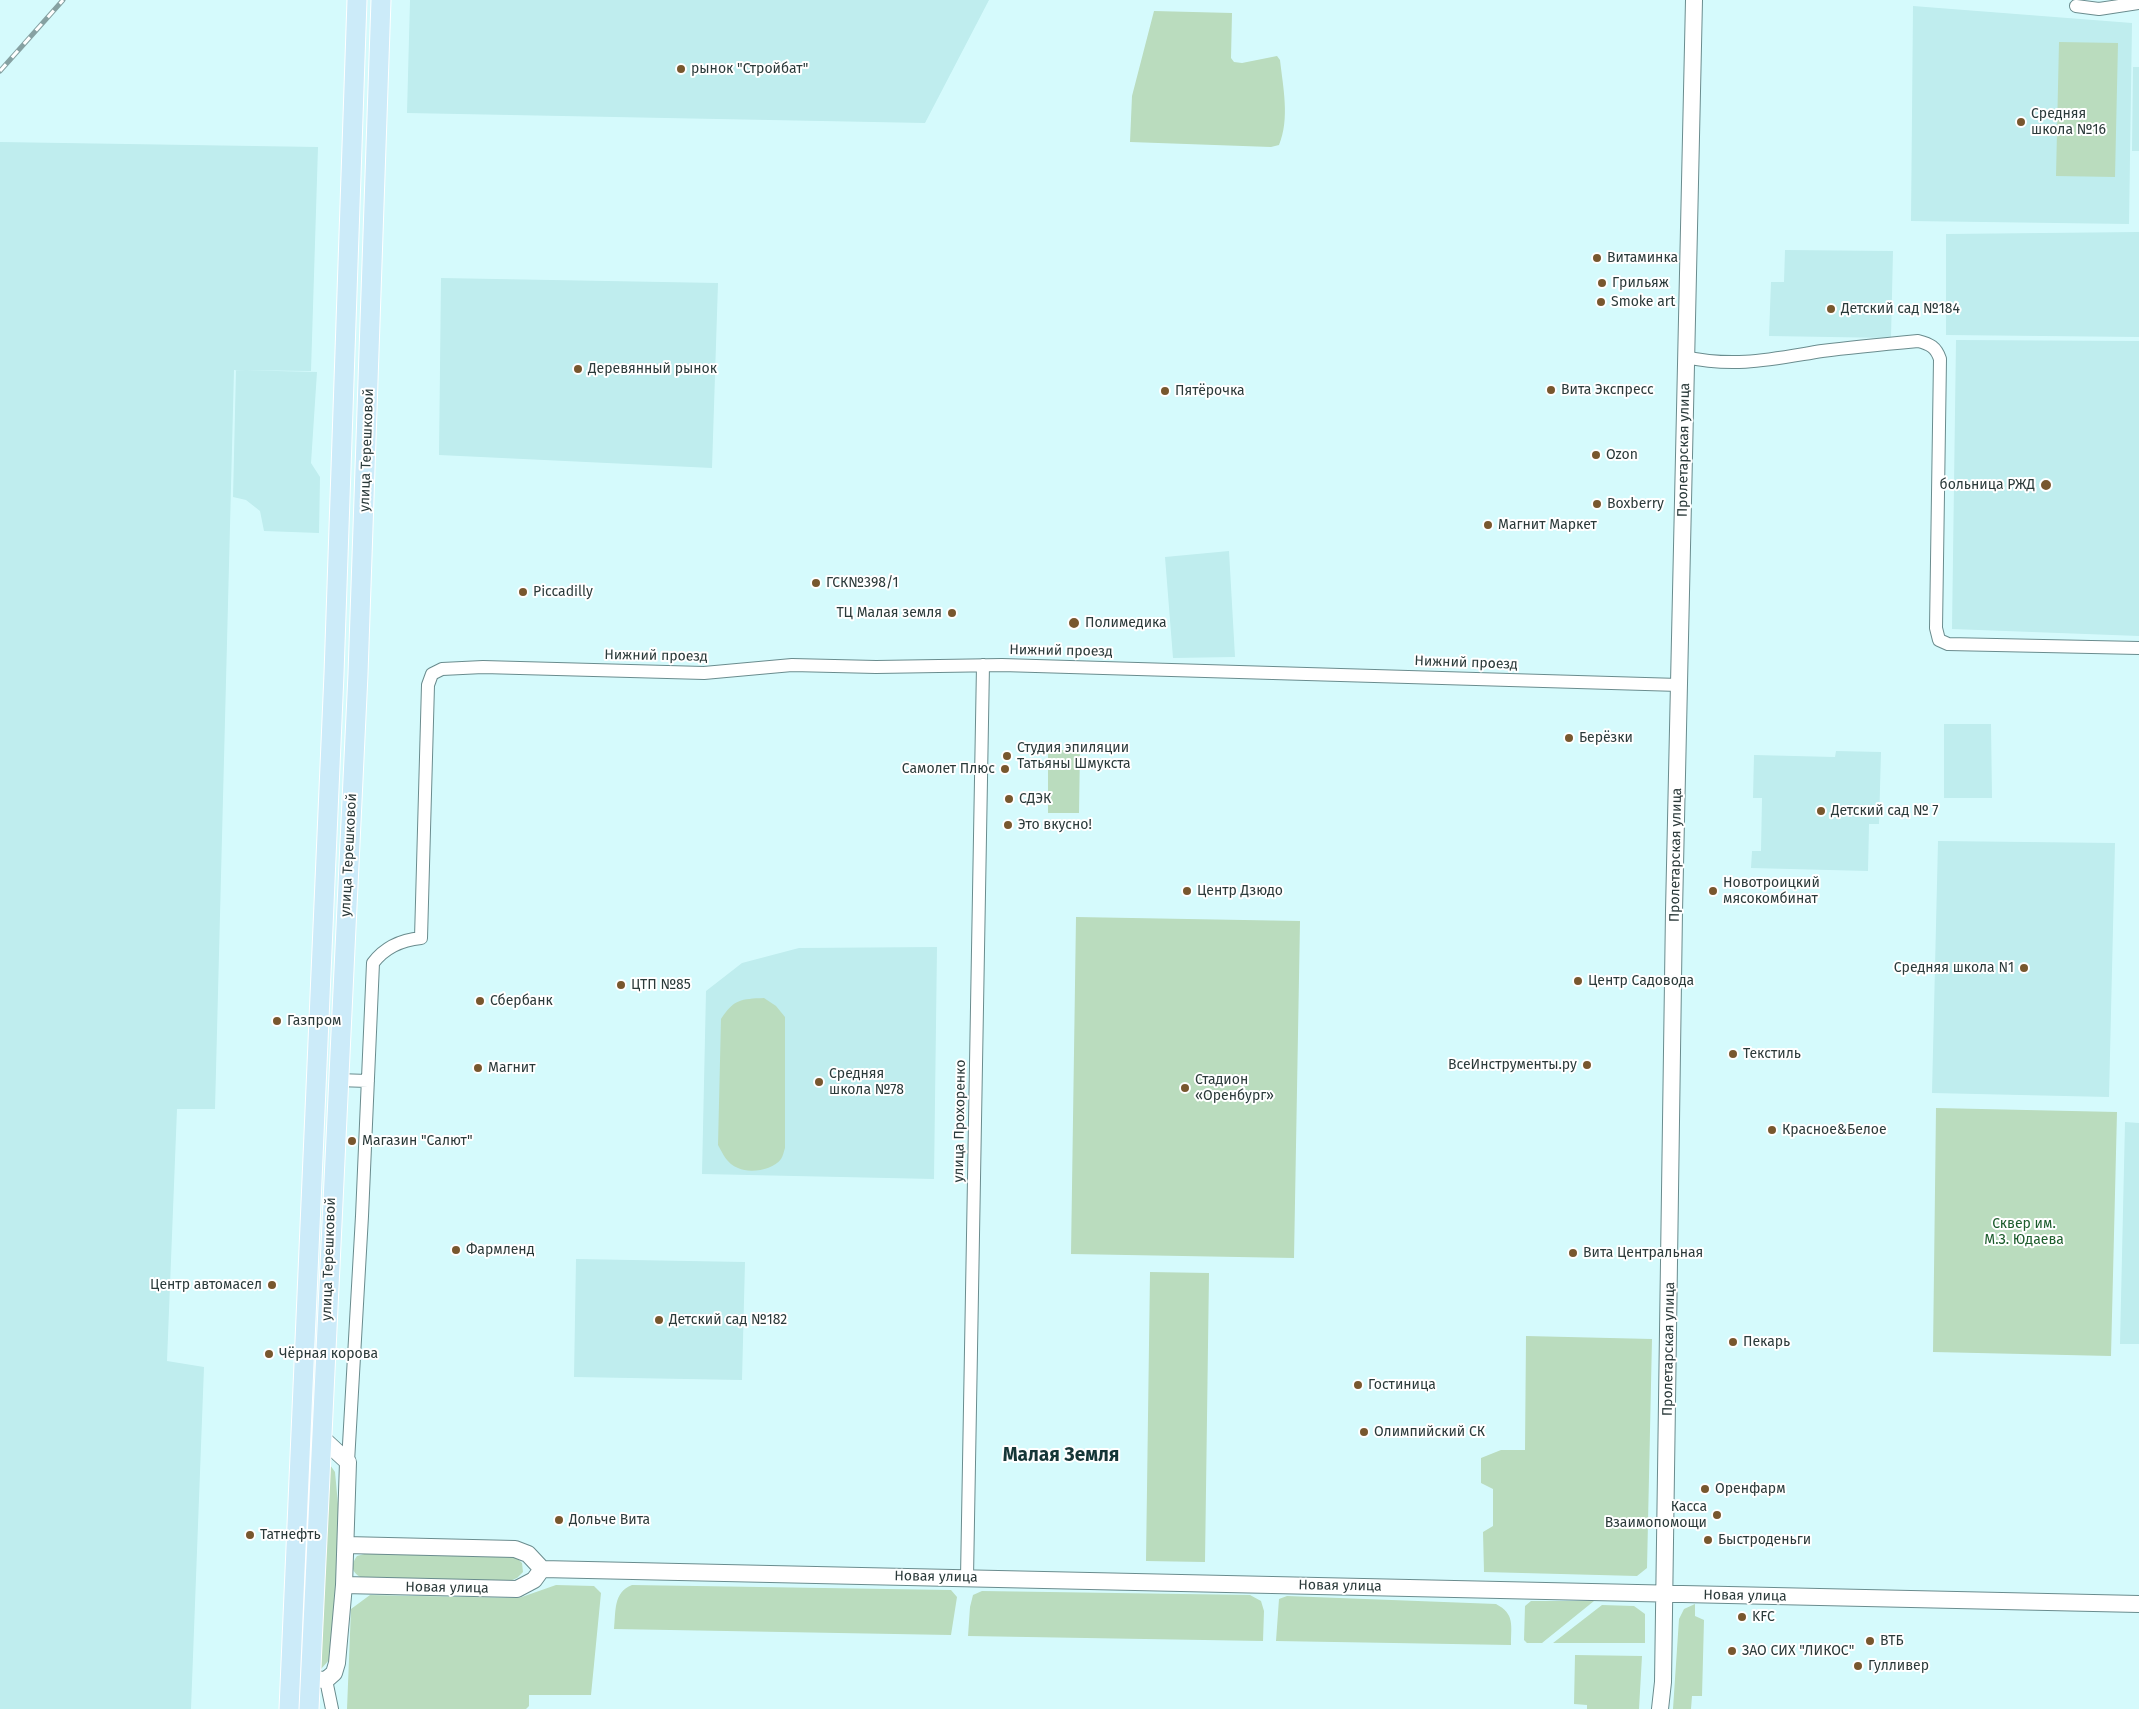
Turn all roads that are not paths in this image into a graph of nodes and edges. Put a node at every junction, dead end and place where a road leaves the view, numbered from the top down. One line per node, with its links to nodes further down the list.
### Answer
1 (357, 0): 12 (main road, улица Терешковой)
2 (381, 0): 10 (main road, улица Терешковой)
3 (1694, 0): 6 (main road, Пролетарская улица)
4 (2139, 3): 5 (street)
5 (2076, 6)
6 (1685, 358): 7 (street); 9 (main road, Пролетарская улица)
7 (2139, 648)
8 (983, 665): 9 (street, Нижний проезд); 11 (street, Нижний проезд); 18 (street, улица Прохоренко)
9 (1679, 684): 20 (main road, Пролетарская улица)
10 (337, 1080): 11 (street); 13 (main road, улица Терешковой)
11 (368, 1081): 15 (street)
12 (311, 1226): 13 (main road); 22 (main road, улица Терешковой)
13 (330, 1227): 14 (main road, улица Терешковой)
14 (322, 1438): 15 (main road); 23 (main road, улица Терешковой)
15 (348, 1462): 16 (main road)
16 (346, 1545): 17 (main road); 19 (main road)
17 (542, 1569): 18 (main road, Новая улица); 19 (main road, Новая улица)
18 (967, 1577): 20 (main road, Новая улица)
19 (344, 1585): 23 (main road)
20 (1665, 1594): 21 (main road, Новая улица); 27 (main road, Пролетарская улица)
21 (2139, 1604)
22 (291, 1679): 23 (main road); 24 (main road, улица Терешковой)
23 (318, 1680): 25 (main road, улица Терешковой); 26 (street)
24 (289, 1709)
25 (309, 1709)
26 (332, 1709)
27 (1660, 1709)

